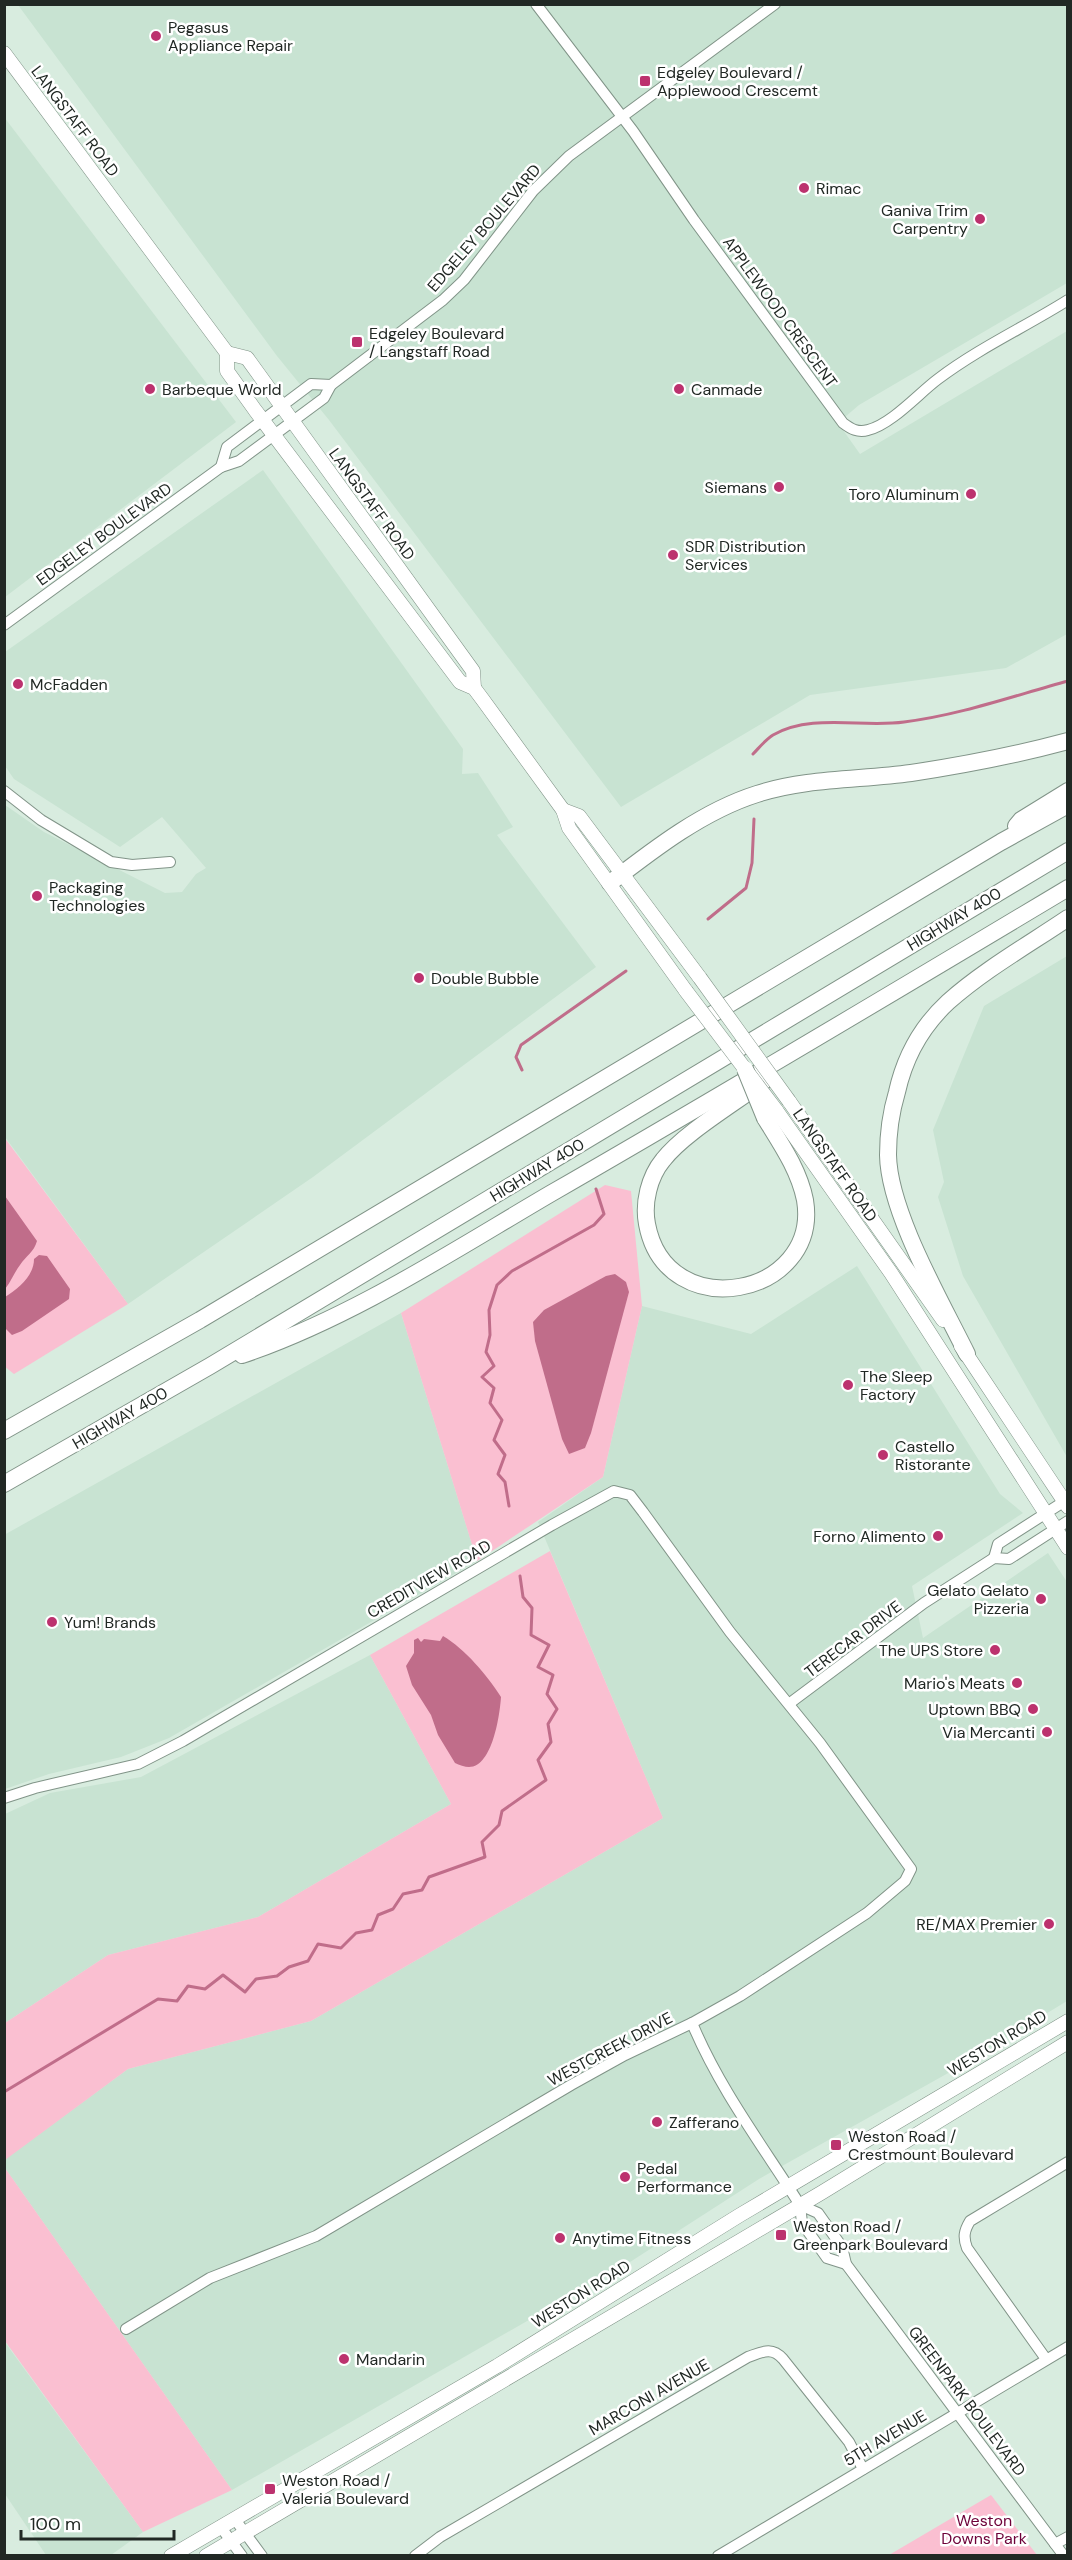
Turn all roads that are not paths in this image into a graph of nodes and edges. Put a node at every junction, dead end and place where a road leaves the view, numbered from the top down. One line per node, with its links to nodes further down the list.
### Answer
1 (536, 4): 4 (street, APPLEWOOD CRESCENT)
2 (775, 4): 4 (street, EDGELEY BOULEVARD)
3 (4, 53): 6 (main road, LANGSTAFF ROAD)
4 (622, 116): 5 (street, APPLEWOOD CRESCENT); 7 (street, EDGELEY BOULEVARD)
5 (1068, 300)
6 (227, 353): 8 (main road, LANGSTAFF ROAD); 9 (main road, LANGSTAFF ROAD)
7 (331, 385): 8 (street, EDGELEY BOULEVARD); 10 (street, EDGELEY BOULEVARD)
8 (282, 406): 9 (street, EDGELEY BOULEVARD); 10 (main road, LANGSTAFF ROAD)
9 (263, 420): 11 (main road, LANGSTAFF ROAD); 12 (street, EDGELEY BOULEVARD)
10 (293, 421): 11 (street, EDGELEY BOULEVARD); 14 (main road, LANGSTAFF ROAD)
11 (274, 433): 12 (street, EDGELEY BOULEVARD); 14 (main road, LANGSTAFF ROAD)
12 (221, 467): 13 (street, EDGELEY BOULEVARD)
13 (4, 625)
14 (474, 688): 22 (main road, LANGSTAFF ROAD)
15 (1068, 741): 22 (highway)
16 (1068, 790): 19 (highway)
17 (4, 791): 21 (street)
18 (1068, 805): 19 (highway)
19 (1001, 842): 30 (highway)
20 (1068, 851): 29 (highway, HIGHWAY 400)
21 (170, 862)
22 (616, 879): 26 (main road, LANGSTAFF ROAD, bridge); 28 (main road, LANGSTAFF ROAD, bridge)
23 (1068, 888): 25 (highway)
24 (1068, 918): 28 (highway)
25 (779, 1062): 27 (highway); 29 (highway)
26 (745, 1069): 27 (highway, bridge)
27 (771, 1114): 33 (main road, LANGSTAFF ROAD)
28 (967, 1354): 32 (main road, LANGSTAFF ROAD)
29 (210, 1366): 31 (highway, HIGHWAY 400)
30 (4, 1431)
31 (4, 1484)
32 (1066, 1502): 33 (street, TERECAR DRIVE)
33 (1045, 1514): 35 (main road, LANGSTAFF ROAD); 37 (street, TERECAR DRIVE)
34 (1068, 1521): 35 (street, TERECAR DRIVE)
35 (1055, 1529): 36 (main road, LANGSTAFF ROAD); 37 (street, TERECAR DRIVE)
36 (1068, 1548)
37 (994, 1558): 38 (street, TERECAR DRIVE)
38 (790, 1703): 39 (street, CREDITVIEW ROAD); 41 (street, WESTCREEK DRIVE)
39 (4, 1798)
40 (1068, 2021): 44 (main road, WESTON ROAD)
41 (692, 2023): 44 (street); 47 (street, WESTCREEK DRIVE)
42 (1068, 2042): 45 (main road, WESTON ROAD)
43 (1068, 2162): 49 (street)
44 (788, 2186): 45 (street); 52 (main road, WESTON ROAD)
45 (800, 2205): 46 (street, GREENPARK BOULEVARD); 46 (street, GREENPARK BOULEVARD); 54 (main road, WESTON ROAD)
46 (846, 2264): 50 (street, GREENPARK BOULEVARD)
47 (126, 2329)
48 (1068, 2347): 49 (street, 5TH AVENUE)
49 (1046, 2360): 50 (street, 5TH AVENUE)
50 (957, 2413): 51 (street, 5TH AVENUE); 57 (street, GREENPARK BOULEVARD)
51 (863, 2469): 62 (street, MARCONI AVENUE); 63 (street, 5TH AVENUE)
52 (234, 2518): 53 (main road, WESTON ROAD); 54 (street)
53 (220, 2526): 56 (street); 58 (main road, WESTON ROAD)
54 (245, 2533): 56 (main road, WESTON ROAD); 61 (street)
55 (1068, 2537): 57 (street)
56 (231, 2541): 59 (main road, WESTON ROAD); 60 (street)
57 (1055, 2544): 64 (street, GREENPARK BOULEVARD)
58 (171, 2556)
59 (206, 2556)
60 (242, 2556)
61 (262, 2556)
62 (415, 2556)
63 (718, 2556)
64 (1064, 2556)

